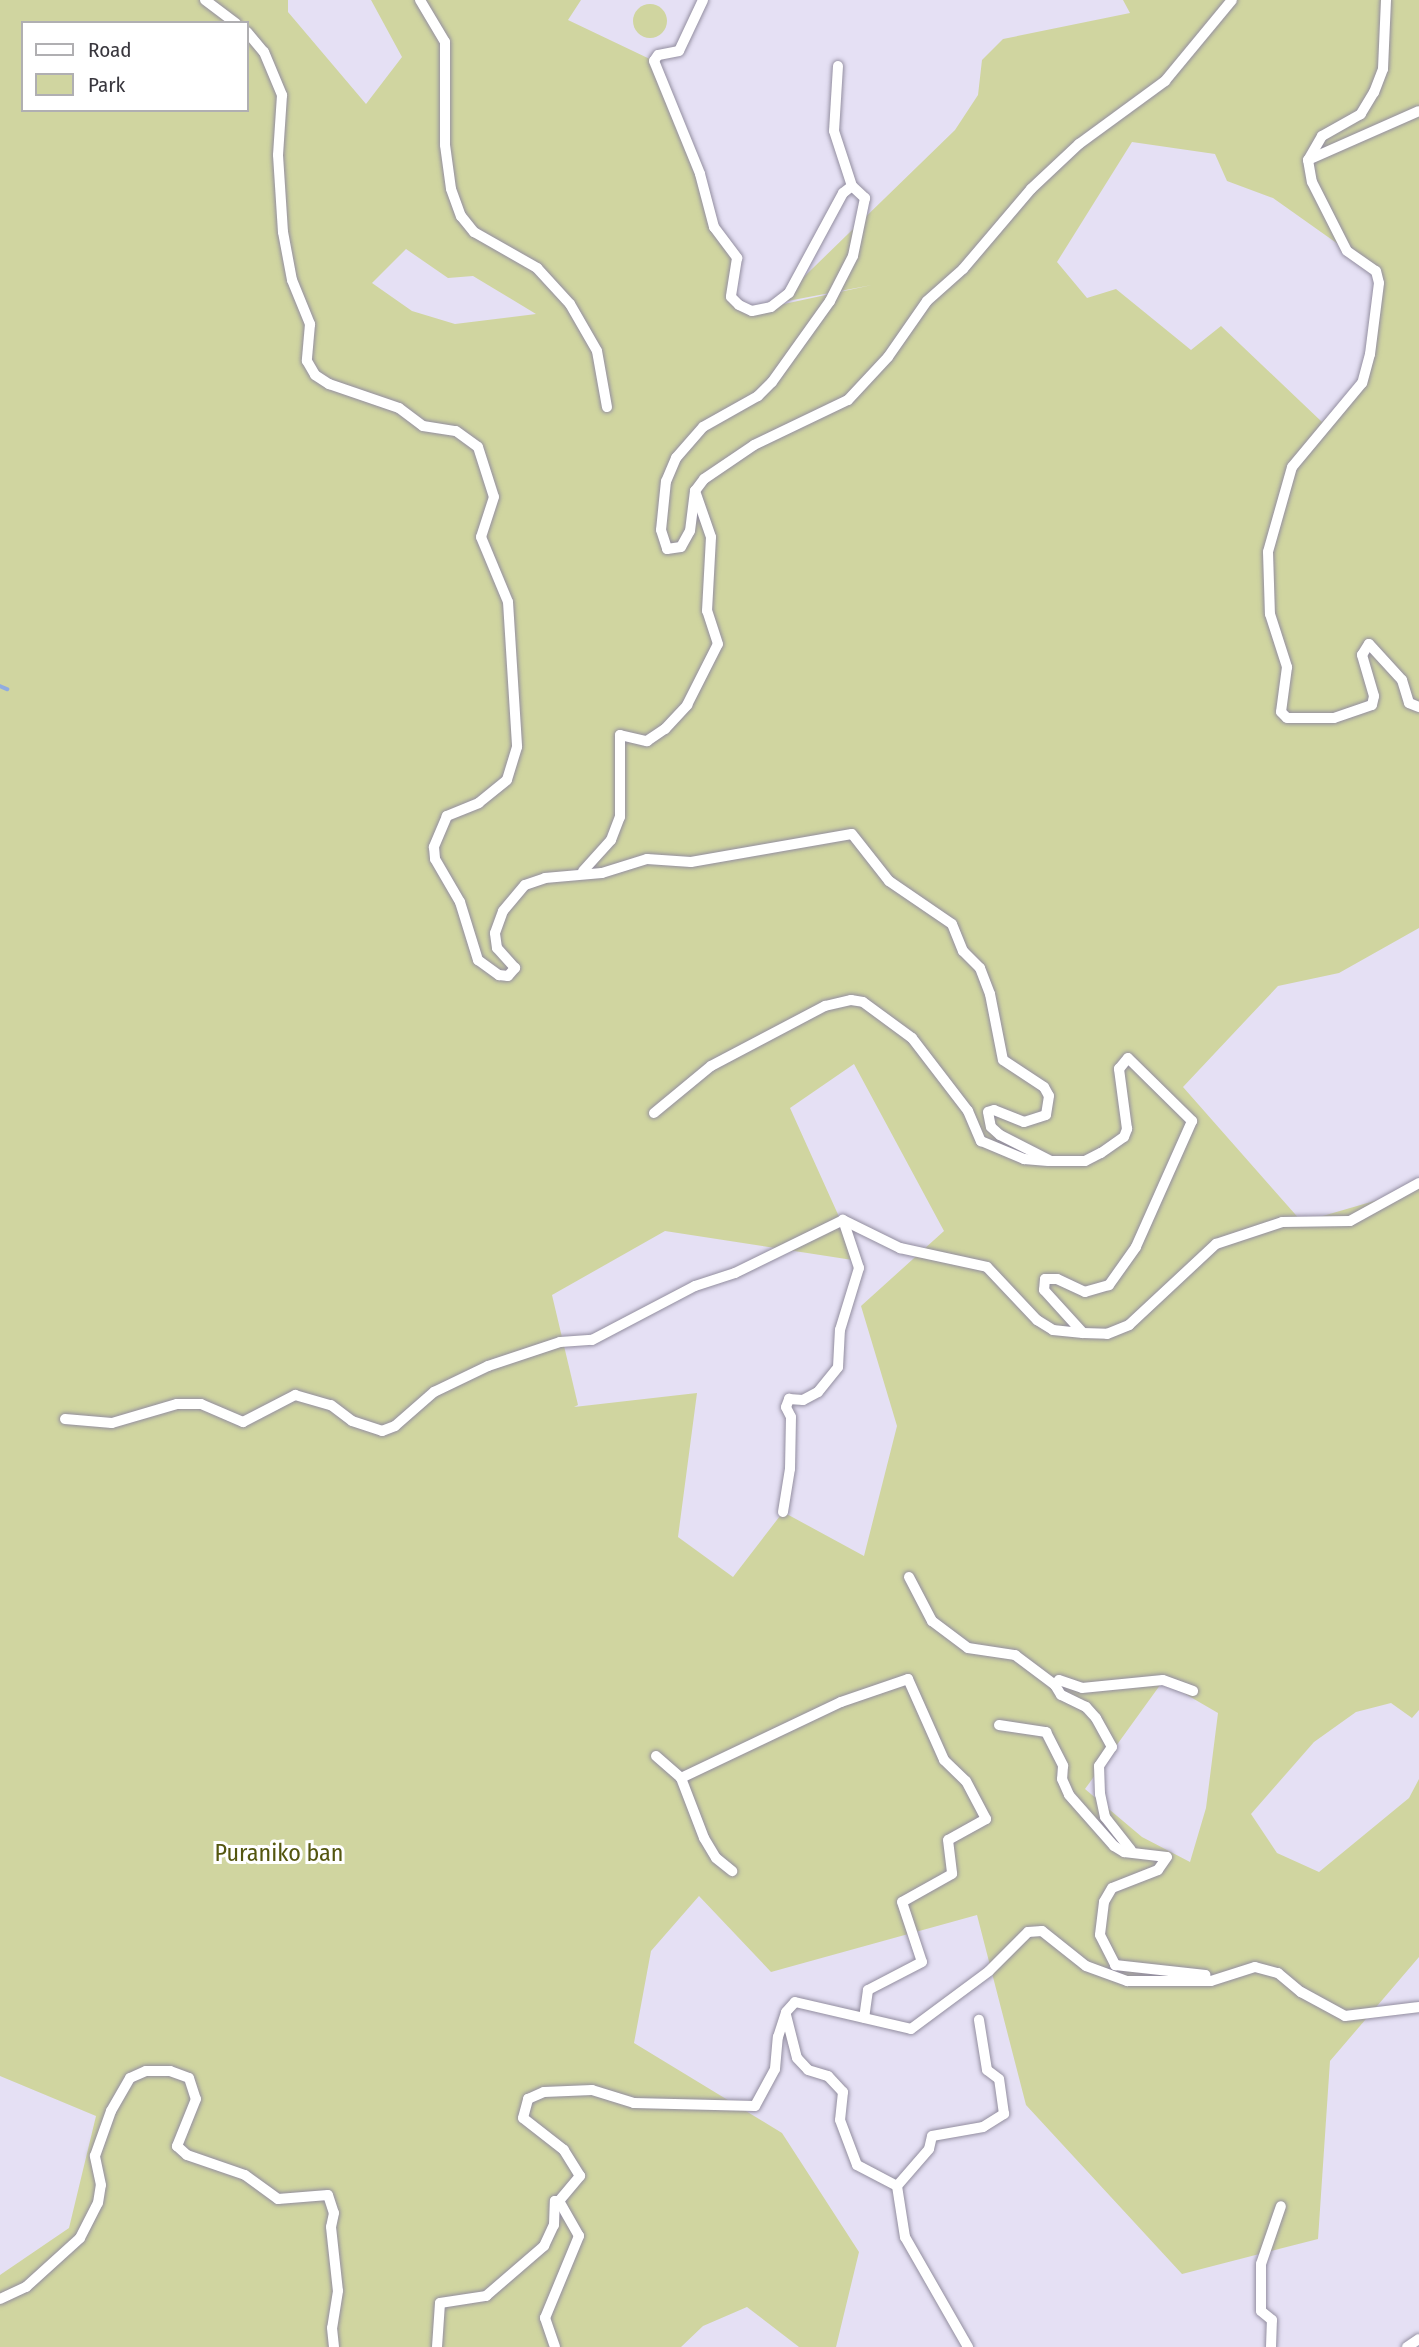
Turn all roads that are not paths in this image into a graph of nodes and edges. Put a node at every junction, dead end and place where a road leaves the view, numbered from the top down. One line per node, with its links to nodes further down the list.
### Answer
1 (205, 0): 6 (street)
2 (420, 0): 12 (street)
3 (703, 0): 11 (street)
4 (1232, 0): 13 (street)
5 (1386, 0): 10 (street)
6 (233, 21)
7 (248, 33): 15 (street)
8 (838, 66): 11 (street)
9 (1419, 111): 10 (street)
10 (1308, 160): 14 (street)
11 (852, 186): 13 (street)
12 (607, 407)
13 (695, 491): 15 (street)
14 (1419, 706)
15 (583, 871): 17 (street)
16 (654, 1113): 17 (street)
17 (1051, 1161): 20 (street)
18 (1419, 1183): 20 (street)
19 (843, 1220): 20 (street); 21 (street); 22 (street)
20 (1083, 1334)
21 (65, 1419)
22 (783, 1512)
23 (909, 1577): 24 (street)
24 (1055, 1685): 25 (street); 29 (street)
25 (1193, 1691)
26 (999, 1725): 29 (street)
27 (656, 1756): 28 (street)
28 (681, 1778): 30 (street); 34 (street)
29 (1131, 1850): 31 (street)
30 (732, 1871)
31 (1206, 1981): 32 (street); 34 (street)
32 (1419, 2007)
33 (786, 2012): 34 (street); 36 (street); 37 (street)
34 (864, 2018)
35 (979, 2020): 36 (street)
36 (897, 2186): 44 (street)
37 (559, 2201): 42 (street); 43 (street)
38 (1282, 2206): 45 (street)
39 (0, 2299): 41 (street)
40 (1419, 2339): 46 (street)
41 (334, 2347)
42 (438, 2347)
43 (555, 2347)
44 (968, 2347)
45 (1271, 2347)
46 (1407, 2347)

